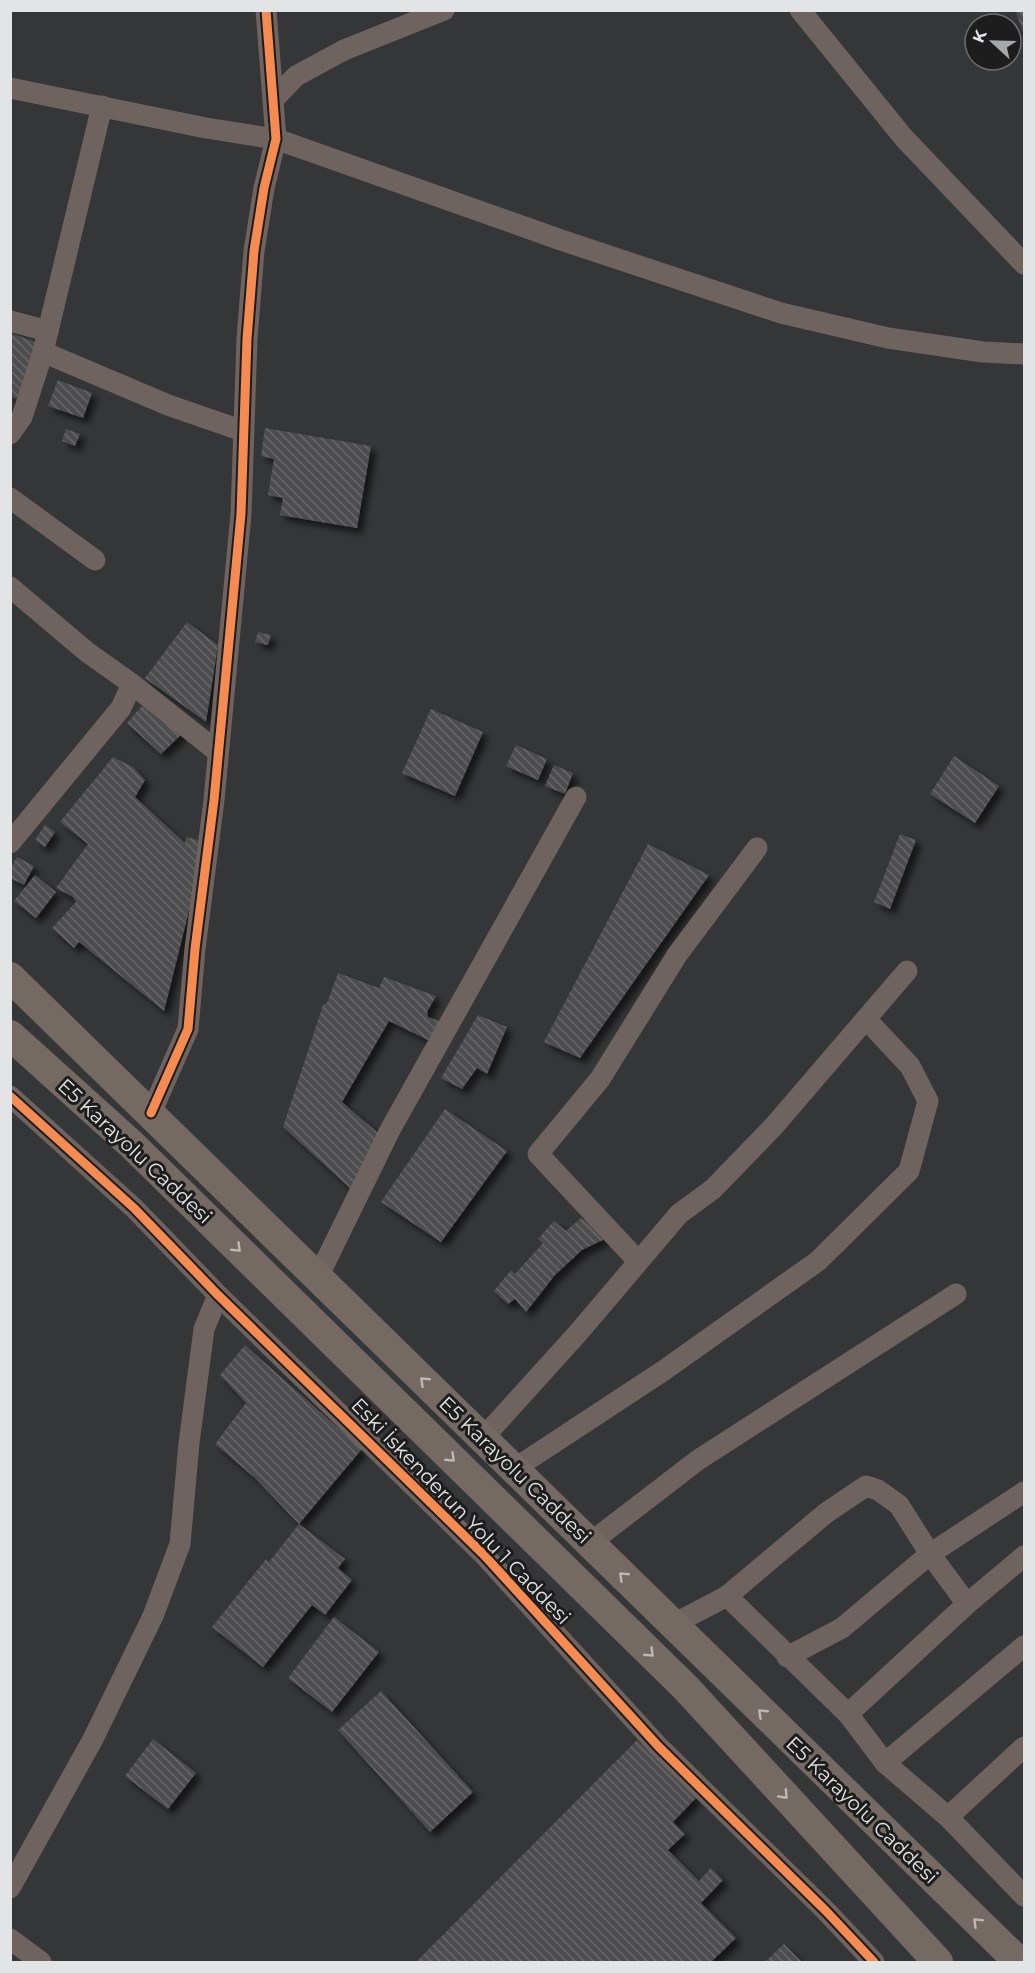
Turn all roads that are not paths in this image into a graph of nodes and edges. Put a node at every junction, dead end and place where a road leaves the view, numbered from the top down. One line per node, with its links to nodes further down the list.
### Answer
1 (266, 10): 5 (street)
2 (444, 10): 5 (street)
3 (800, 10): 8 (street)
4 (10, 88): 6 (street)
5 (273, 100): 7 (street)
6 (102, 106): 7 (street); 10 (street)
7 (276, 139): 12 (street); 13 (street)
8 (1024, 264)
9 (10, 321): 10 (street)
10 (48, 331): 11 (street)
11 (43, 352): 13 (street); 14 (street)
12 (1024, 354)
13 (243, 431): 19 (street)
14 (10, 434)
15 (10, 498): 16 (street)
16 (95, 560)
17 (10, 587): 18 (street)
18 (132, 684): 19 (street); 21 (street)
19 (219, 752): 28 (street)
20 (576, 797): 30 (street)
21 (10, 843)
22 (758, 848): 29 (street)
23 (907, 971): 25 (street)
24 (10, 977): 28 (highway, E5 Karayolu Caddesi)
25 (866, 1019): 29 (street); 34 (street)
26 (10, 1035): 53 (highway, E5 Karayolu Caddesi, one-way to 53)
27 (10, 1096): 32 (street, Eski İskenderun Yolu 1 Caddesi)
28 (151, 1113): 30 (highway, E5 Karayolu Caddesi)
29 (638, 1261): 33 (street)
30 (318, 1277): 33 (highway, E5 Karayolu Caddesi, one-way to 30)
31 (956, 1294): 36 (street)
32 (218, 1295): 48 (street); 52 (street, Eski İskenderun Yolu 1 Caddesi)
33 (483, 1438): 34 (highway, E5 Karayolu Caddesi)
34 (514, 1469): 36 (highway, E5 Karayolu Caddesi)
35 (1024, 1492): 37 (street)
36 (590, 1544): 41 (highway, E5 Karayolu Caddesi, one-way to 36)
37 (930, 1554): 39 (street); 40 (street); 43 (street)
38 (1024, 1556): 40 (street)
39 (727, 1596): 41 (street); 43 (street)
40 (967, 1604): 44 (street)
41 (672, 1625): 54 (highway, E5 Karayolu Caddesi, one-way to 41)
42 (1024, 1646): 46 (street)
43 (787, 1658): 44 (street)
44 (848, 1714): 46 (street)
45 (1024, 1747): 47 (street)
46 (885, 1763): 47 (street)
47 (948, 1817): 49 (street)
48 (10, 1888)
49 (1024, 1896)
50 (10, 1939): 51 (street)
51 (41, 1962)
52 (874, 1962)
53 (938, 1962)
54 (1019, 1962)

